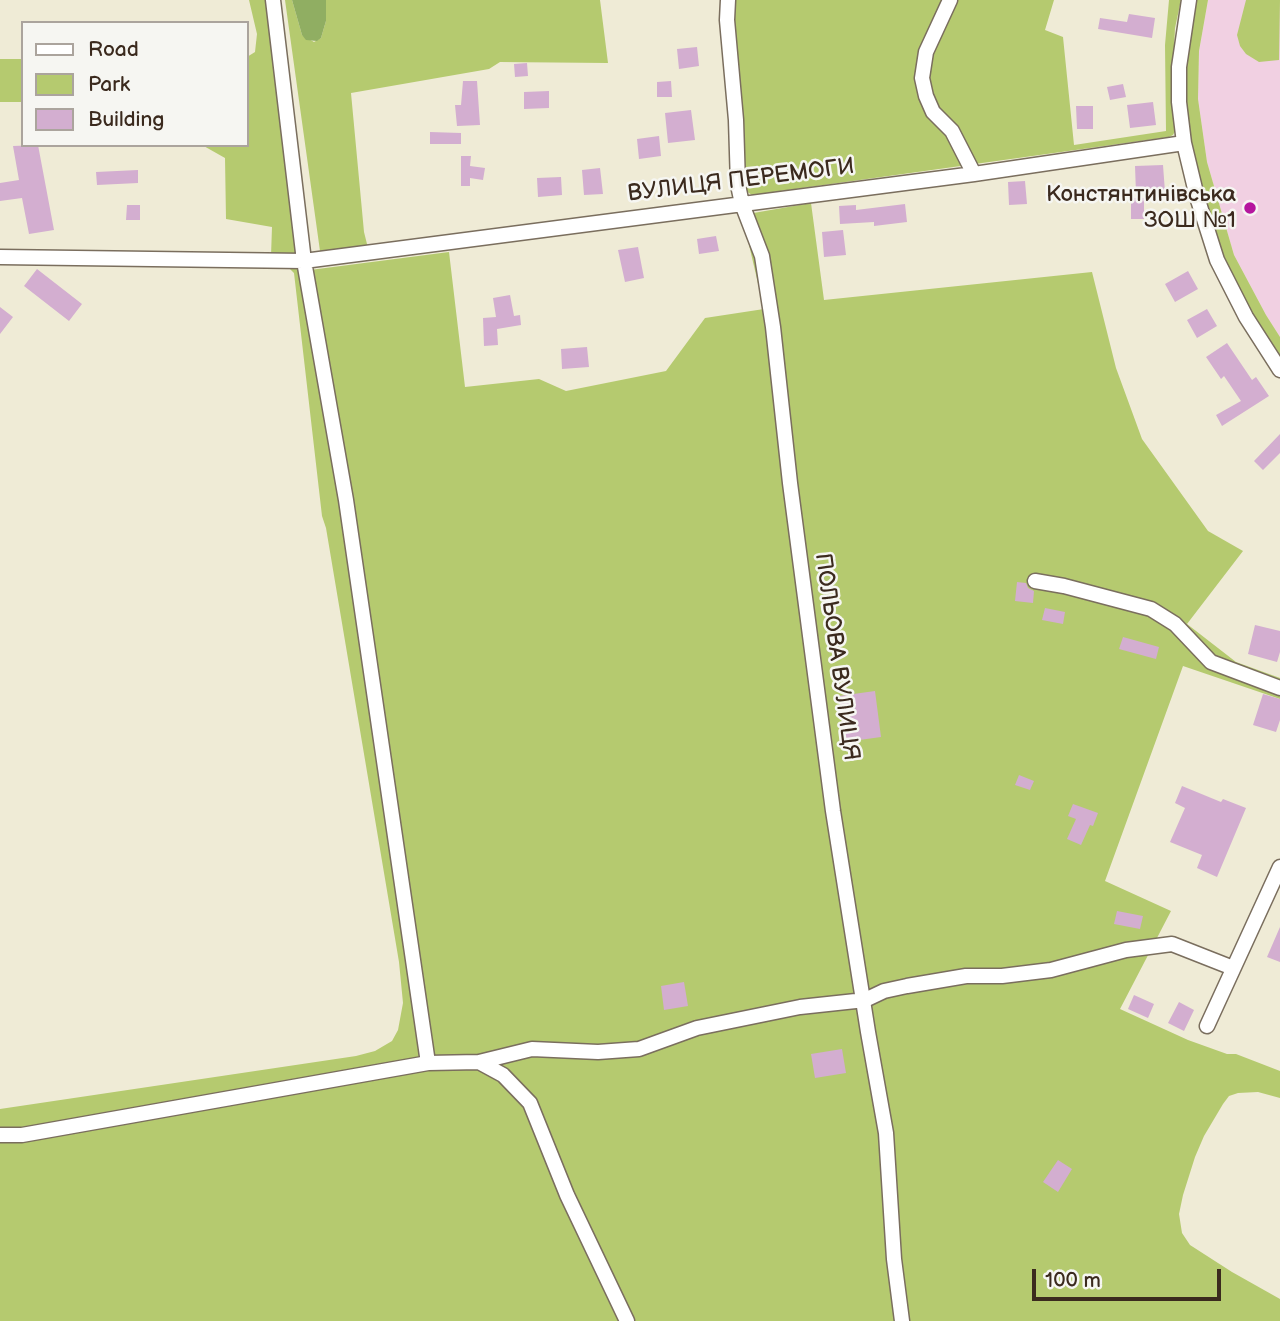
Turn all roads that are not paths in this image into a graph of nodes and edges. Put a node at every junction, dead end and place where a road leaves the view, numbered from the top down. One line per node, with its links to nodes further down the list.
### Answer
1 (273, 0): 9 (street)
2 (728, 0): 7 (street, ПОЛЬОВА ВУЛИЦЯ)
3 (950, 0): 6 (street)
4 (1189, 0): 5 (street)
5 (1184, 144): 6 (street, ВУЛИЦЯ ПЕРЕМОГИ); 10 (street)
6 (974, 174): 7 (street, ВУЛИЦЯ ПЕРЕМОГИ)
7 (742, 204): 9 (street, ВУЛИЦЯ ПЕРЕМОГИ); 15 (street, ПОЛЬОВА ВУЛИЦЯ)
8 (0, 257): 9 (street, ВУЛИЦЯ ПЕРЕМОГИ)
9 (304, 261): 18 (street)
10 (1280, 370)
11 (1035, 581): 12 (street)
12 (1280, 688)
13 (1280, 867): 14 (street)
14 (1233, 968): 15 (street); 16 (street)
15 (865, 1000): 17 (street); 21 (street, ПОЛЬОВА ВУЛИЦЯ)
16 (1207, 1026)
17 (479, 1062): 18 (street); 20 (street)
18 (428, 1063): 19 (street)
19 (0, 1135)
20 (627, 1321)
21 (902, 1321)

